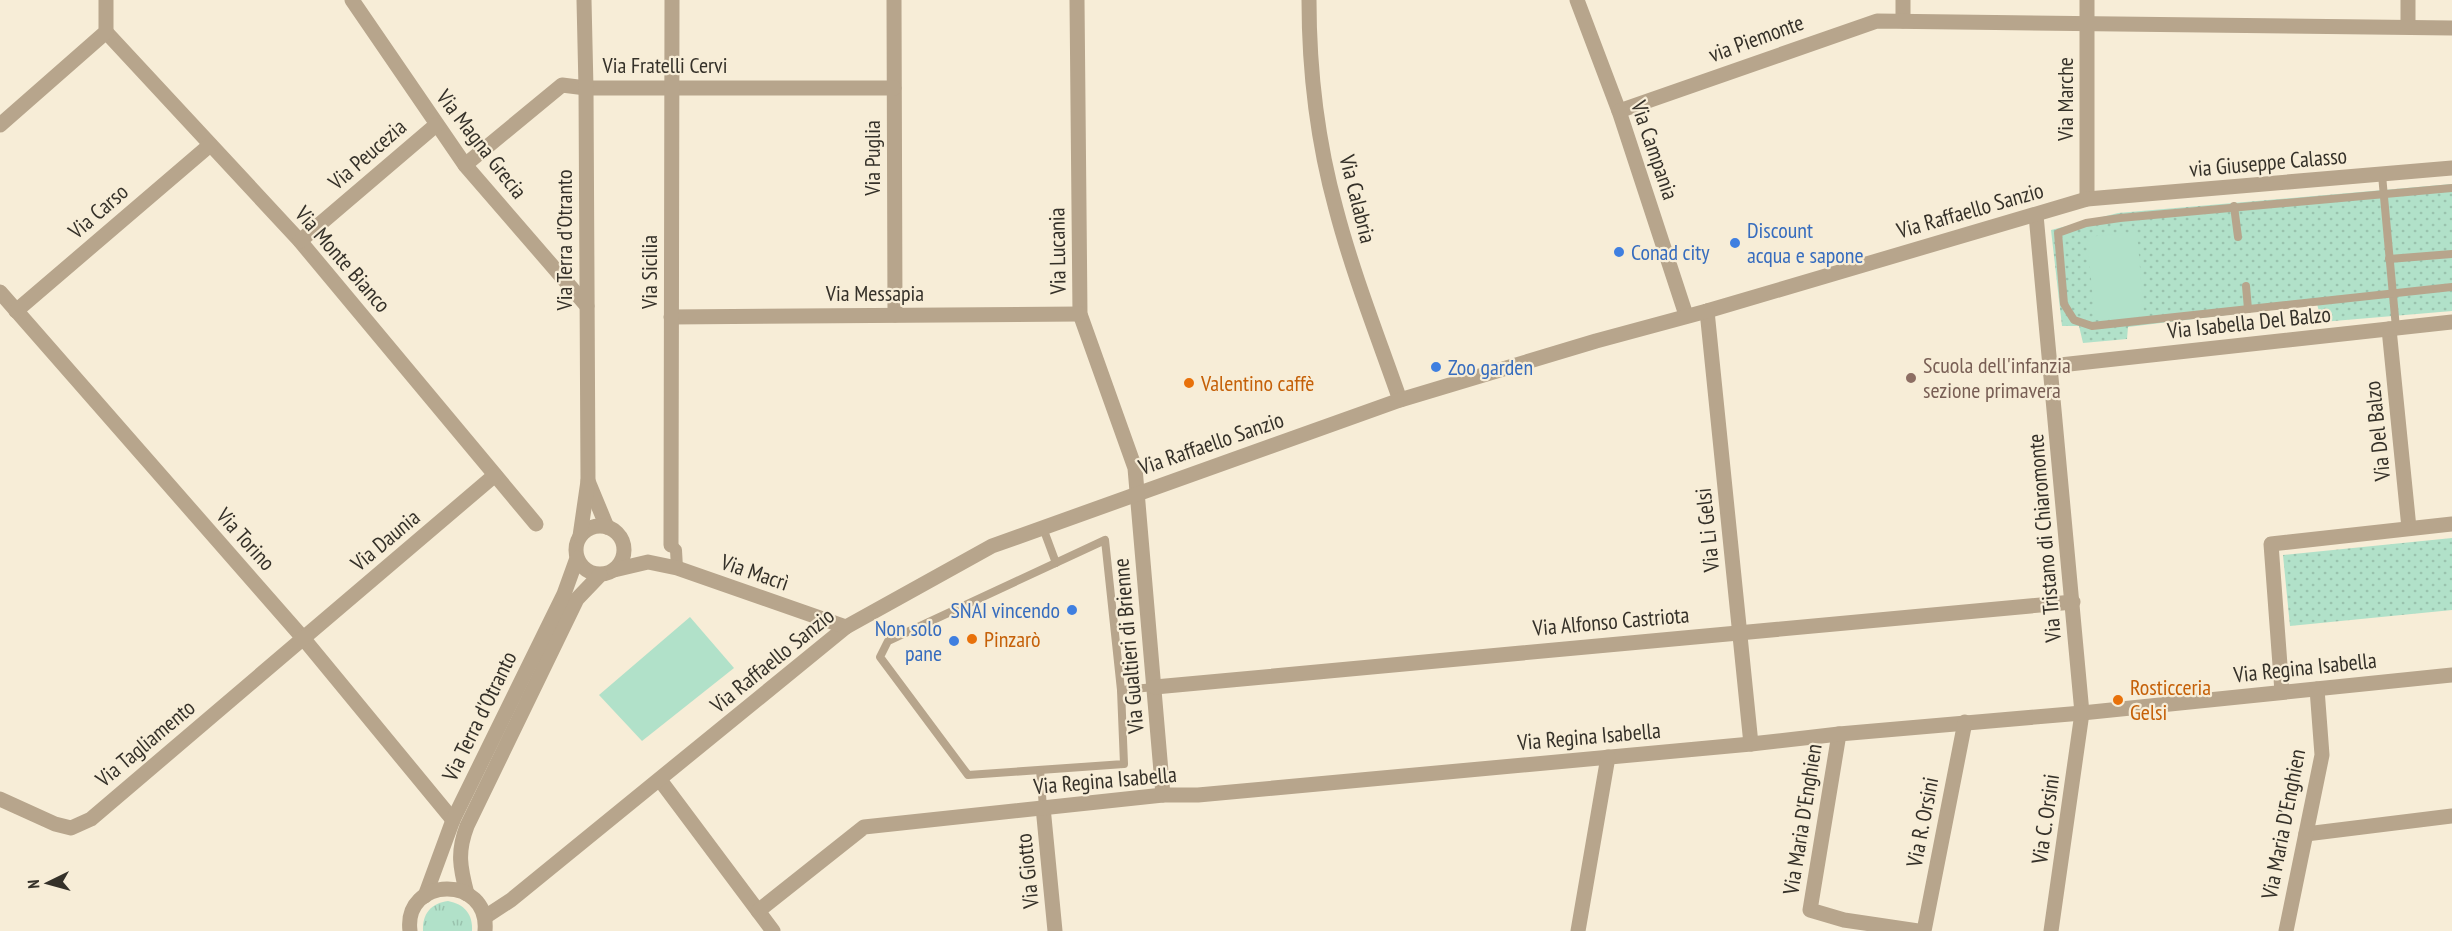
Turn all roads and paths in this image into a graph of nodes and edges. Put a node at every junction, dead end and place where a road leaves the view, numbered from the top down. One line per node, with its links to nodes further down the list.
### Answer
1 (106, 0): 16 (street)
2 (352, 0): 21 (street, Via Magna Grecia)
3 (584, 0): 18 (street, Via Terra d'Otranto)
4 (672, 0): 17 (street, Via Sicilia)
5 (894, 0): 19 (street, Via Puglia)
6 (1077, 0): 44 (street, Via Lucania)
7 (1309, 0): 51 (street, Via Calabria)
8 (1577, 0): 20 (street, Via Campania)
9 (1903, 0): 12 (street)
10 (2087, 0): 13 (street, Via Marche)
11 (2408, 0): 14 (street)
12 (1903, 21): 13 (street, via Piemonte); 20 (street, via Piemonte)
13 (2087, 22): 14 (street, via Piemonte); 29 (street, Via Marche)
14 (2408, 27): 15 (street, via Piemonte)
15 (2452, 28)
16 (106, 32): 22 (street); 23 (street, Via Monte Bianco)
17 (671, 87): 18 (street, Via Fratelli Cervi); 19 (street, Via Fratelli Cervi); 47 (street, Via Sicilia)
18 (586, 88): 24 (street, Via Fratelli Cervi); 40 (street, Via Terra d'Otranto)
19 (894, 88): 45 (street, Via Puglia)
20 (1619, 111): 46 (street, Via Campania)
21 (436, 124): 24 (street, Via Magna Grecia); 33 (street, Via Peucezia)
22 (0, 125)
23 (210, 146): 33 (street, Via Monte Bianco); 42 (street, Via Carso)
24 (465, 165): 40 (street, Via Magna Grecia)
25 (2452, 168): 26 (street, via Giuseppe Calasso)
26 (2382, 175): 28 (lane); 29 (street, via Giuseppe Calasso)
27 (2452, 188): 28 (lane)
28 (2383, 194): 30 (lane); 35 (lane)
29 (2087, 199): 31 (street, Via Raffaello Sanzio)
30 (2234, 206): 32 (lane); 41 (lane)
31 (2036, 215): 43 (street, Via Raffaello Sanzio); 50 (street, Via Tristano di Chiaromonte)
32 (2238, 237)
33 (300, 241): 52 (street, Via Monte Bianco)
34 (2452, 254): 35 (lane)
35 (2389, 259): 39 (lane)
36 (2246, 286): 41 (lane)
37 (2452, 287): 39 (lane)
38 (0, 292): 42 (street, Via Torino)
39 (2392, 293): 41 (lane); 49 (lane)
40 (587, 306): 53 (street, Via Terra d'Otranto)
41 (2248, 309)
42 (16, 311): 71 (street, Via Torino)
43 (1707, 311): 46 (street, Via Raffaello Sanzio); 70 (street, Via Li Gelsi)
44 (1080, 314): 45 (street, Via Messapia); 54 (street, Via Lucania)
45 (895, 315): 47 (street, Via Messapia)
46 (1686, 315): 51 (street, Via Raffaello Sanzio)
47 (671, 317): 62 (street, Via Sicilia)
48 (2452, 322): 49 (street, Via Isabella Del Balzo)
49 (2392, 328): 50 (street, Via Isabella Del Balzo); 59 (street, Via Del Balzo)
50 (2051, 366): 68 (street, Via Tristano di Chiaromonte)
51 (1401, 400): 54 (street, Via Raffaello Sanzio)
52 (495, 475): 55 (street, Via Monte Bianco); 71 (street, Via Daunia)
53 (588, 481): 57 (street, Via Terra d'Otranto); 60 (street, Via Terra d'Otranto)
54 (1138, 493): 58 (street, Via Raffaello Sanzio); 73 (street, Via Gualtieri di Brienne)
55 (536, 524)
56 (2452, 524): 59 (street)
57 (607, 527): 60 (street); 61 (street)
58 (1043, 528): 65 (lane); 69 (street, Via Raffaello Sanzio)
59 (2409, 528): 76 (street)
60 (580, 536): 63 (street)
61 (623, 543): 64 (street, Via Macrì); 67 (street)
62 (670, 545): 66 (street)
63 (577, 558): 67 (street); 88 (street, Via Terra d'Otranto)
64 (648, 562): 66 (street, Via Macrì); 67 (street, Via Macrì)
65 (1056, 563): 75 (lane); 82 (lane)
66 (677, 568): 69 (street, Via Macrì)
67 (607, 572): 90 (street, Via Terra d'Otranto)
68 (2073, 602): 70 (street, Via Alfonso Castriota); 77 (street, Via Tristano di Chiaromonte)
69 (846, 627): 83 (street, Via Raffaello Sanzio)
70 (1740, 632): 73 (street, Via Alfonso Castriota); 80 (street, Via Li Gelsi)
71 (303, 638): 85 (street, Via Tagliamento); 88 (street, Via Torino)
72 (2452, 675): 74 (street, Via Regina Isabella)
73 (1155, 687): 75 (lane); 84 (street, Via Gualtieri di Brienne)
74 (2317, 689): 76 (street, Via Regina Isabella); 89 (street, Via Maria D'Enghien)
75 (1121, 690): 82 (lane)
76 (2282, 692): 77 (street, Via Regina Isabella)
77 (2082, 713): 78 (street, Via Regina Isabella); 101 (street, Via C. Orsini)
78 (1965, 722): 79 (street, Via Regina Isabella); 100 (street, Via R. Orsini)
79 (1839, 734): 80 (street, Via Regina Isabella); 94 (street, Via Maria D'Enghien)
80 (1751, 744): 81 (street, Via Regina Isabella)
81 (1608, 757): 84 (street, Via Regina Isabella); 98 (street)
82 (1040, 770): 86 (lane)
83 (660, 780): 92 (street); 93 (street, Via Raffaello Sanzio)
84 (1163, 795): 86 (street, Via Regina Isabella)
85 (0, 799)
86 (1043, 807): 92 (street, Via Regina Isabella); 97 (street, Via Giotto)
87 (2452, 816): 89 (street)
88 (453, 820): 91 (street, Via Terra d'Otranto)
89 (2306, 834): 102 (street, Via Maria D'Enghien)
90 (467, 894): 91 (street); 93 (street)
91 (425, 896): 95 (street, Via Terra d'Otranto)
92 (758, 911): 96 (street)
93 (485, 924)
94 (1843, 926): 99 (street, Via Maria D'Enghien)
95 (408, 929)
96 (773, 931)
97 (1055, 931)
98 (1578, 931)
99 (1918, 931)
100 (1924, 931)
101 (2051, 931)
102 (2286, 931)

